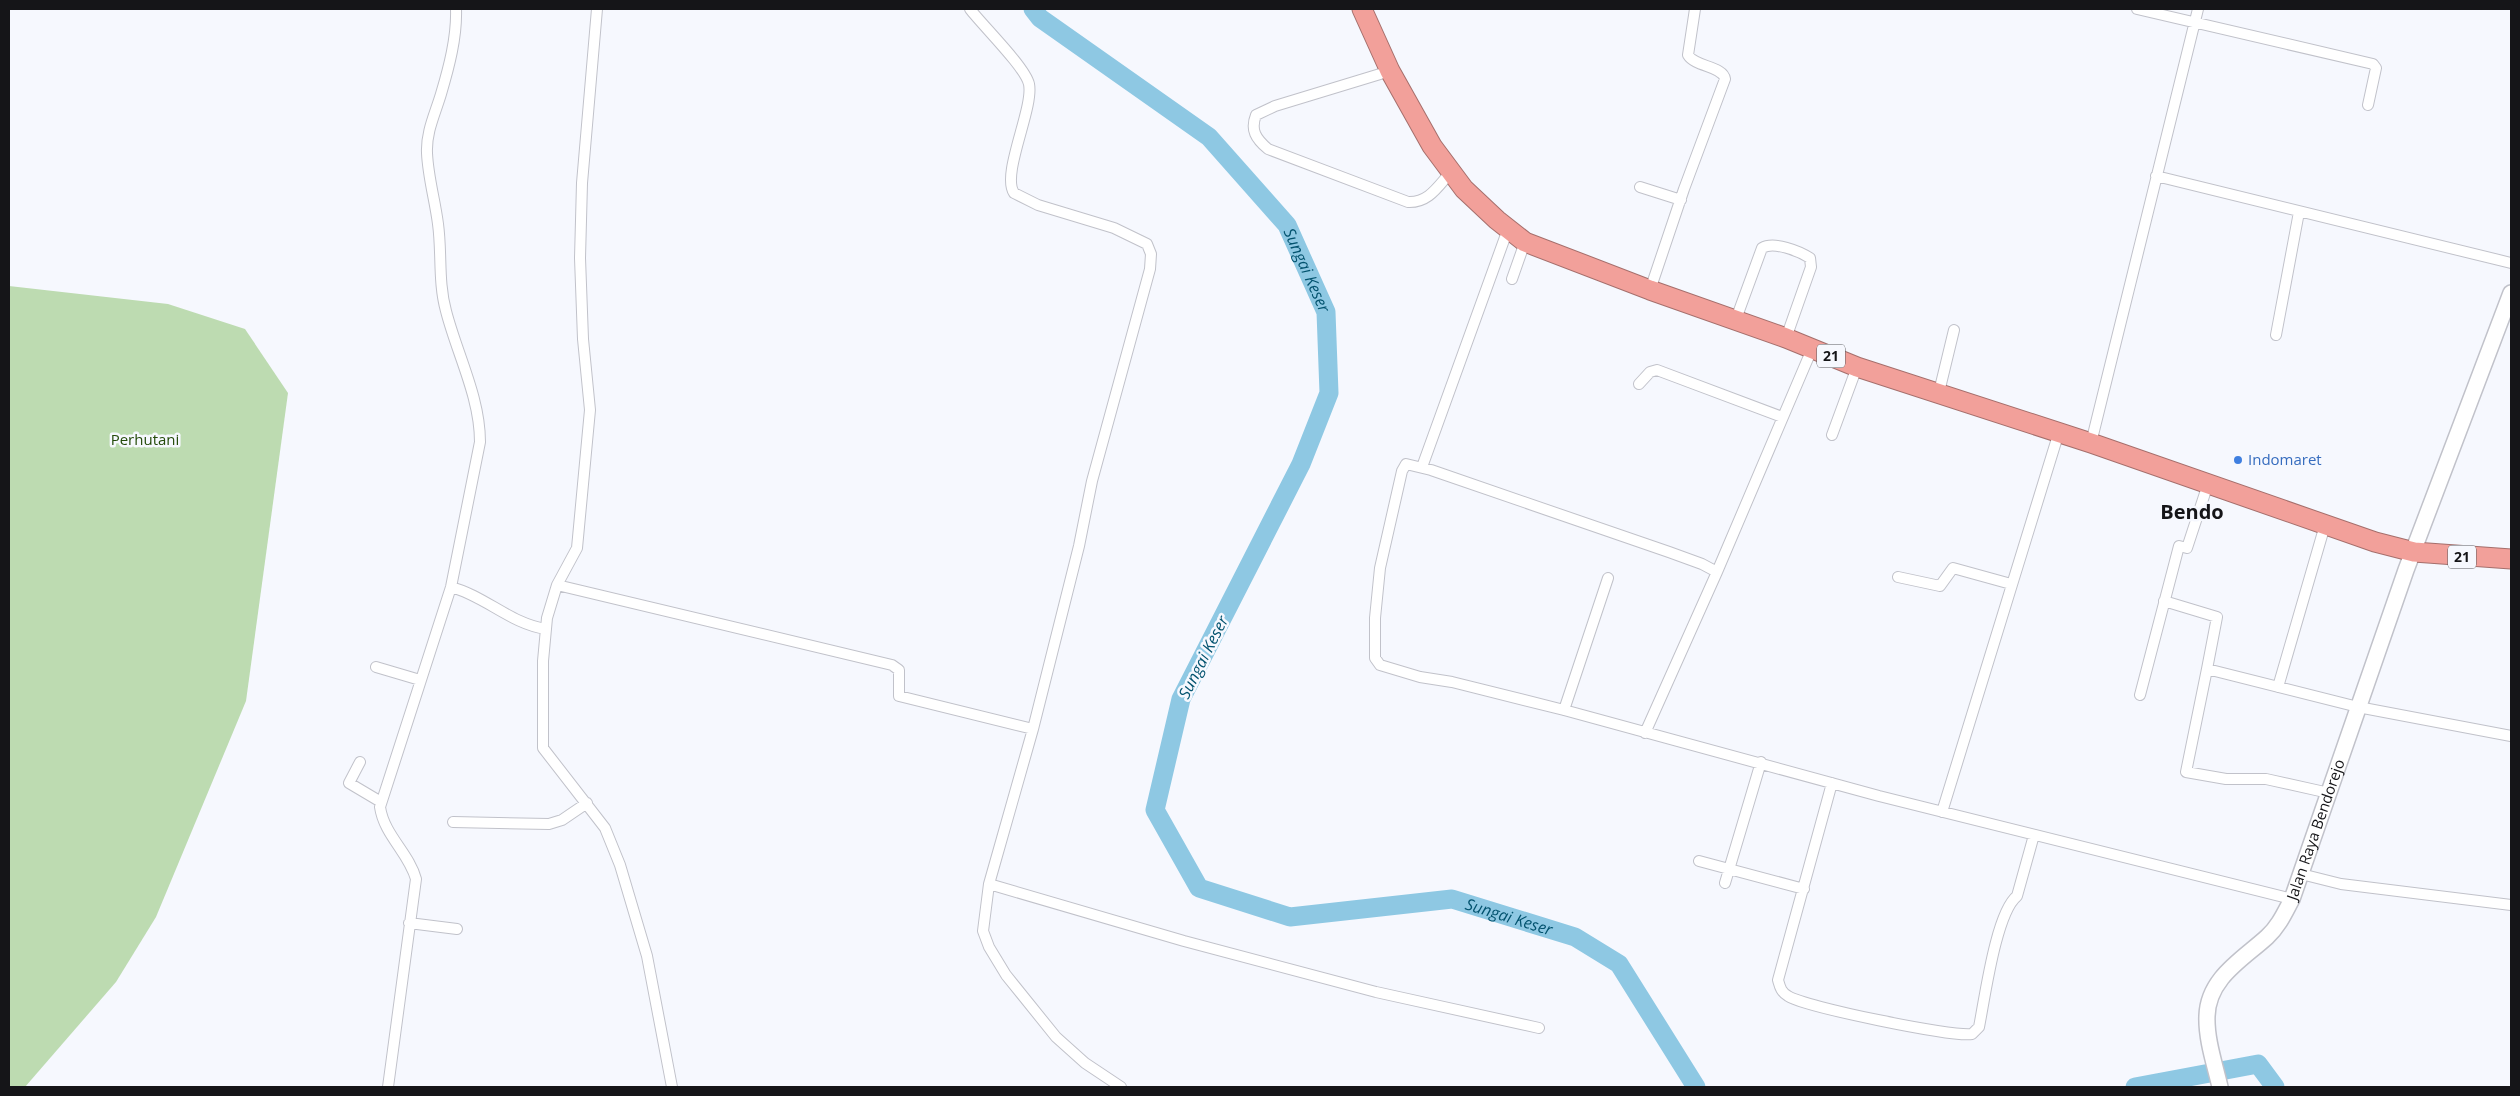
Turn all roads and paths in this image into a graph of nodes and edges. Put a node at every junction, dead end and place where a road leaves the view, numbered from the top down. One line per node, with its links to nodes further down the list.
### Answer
1 (456, 9): 44 (street)
2 (597, 9): 43 (street)
3 (970, 9): 54 (street)
4 (1362, 9): 9 (highway, 21)
5 (1695, 9): 14 (street)
6 (2137, 9): 8 (street)
7 (2198, 9): 8 (street)
8 (2195, 21): 10 (street); 12 (street)
9 (1390, 71): 11 (highway, 21); 11 (street)
10 (2368, 105)
11 (1451, 172): 16 (highway, 21)
12 (2156, 176): 15 (street); 33 (street)
13 (1640, 188): 14 (street)
14 (1681, 200): 20 (street)
15 (2299, 212): 18 (street); 24 (street)
16 (1508, 229): 17 (highway, 21); 34 (street)
17 (1525, 242): 19 (street); 20 (highway, 21)
18 (2511, 263)
19 (1512, 279)
20 (1650, 290): 22 (highway, 21)
21 (2511, 293): 37 (main road, Jalan Raya Bendorejo)
22 (1736, 319): 25 (highway, 21); 25 (street)
23 (1954, 330): 29 (street)
24 (2276, 335)
25 (1786, 338): 26 (highway, 21)
26 (1812, 349): 27 (highway, 21); 30 (street)
27 (1857, 367): 29 (highway, 21); 32 (street)
28 (1639, 384): 30 (street)
29 (1939, 392): 31 (highway, 21)
30 (1782, 417): 39 (street)
31 (2059, 432): 33 (highway, 21); 42 (street)
32 (1832, 435)
33 (2090, 443): 35 (highway, 21)
34 (1422, 467): 39 (street); 53 (street)
35 (2208, 484): 36 (highway, 21); 45 (street)
36 (2325, 525): 37 (highway, 21); 50 (street)
37 (2414, 552): 38 (highway, 21); 52 (main road, Jalan Raya Bendorejo)
38 (2511, 559)
39 (1717, 572): 55 (street)
40 (1898, 577): 42 (street)
41 (1608, 578): 53 (street)
42 (2011, 584): 63 (street)
43 (560, 586): 46 (street); 54 (street)
44 (454, 588): 46 (street); 49 (street)
45 (2164, 601): 48 (street); 51 (street)
46 (546, 629): 62 (street)
47 (376, 667): 49 (street)
48 (2207, 669): 50 (street); 60 (street)
49 (420, 680): 61 (street)
50 (2278, 687): 52 (street)
51 (2140, 695)
52 (2358, 707): 56 (street); 60 (main road, Jalan Raya Bendorejo)
53 (1564, 710): 55 (street)
54 (1033, 729): 70 (street)
55 (1645, 733): 58 (street)
56 (2511, 736)
57 (360, 762): 61 (street)
58 (1761, 762): 59 (street); 67 (street)
59 (1832, 783): 63 (street); 71 (street)
60 (2329, 793): 68 (main road, Jalan Raya Bendorejo)
61 (381, 802): 74 (street)
62 (587, 803): 64 (street); 78 (street)
63 (1942, 812): 65 (street)
64 (453, 822)
65 (2034, 835): 71 (street); 72 (street)
66 (1699, 861): 67 (street)
67 (1729, 869): 69 (street); 71 (street)
68 (2301, 874): 72 (main road, Jalan Raya Bendorejo); 73 (street)
69 (1725, 883)
70 (988, 884): 76 (street); 79 (street)
71 (1804, 888)
72 (2292, 899): 80 (main road, Jalan Raya Bendorejo)
73 (2511, 904)
74 (410, 923): 75 (street); 77 (street)
75 (457, 929)
76 (1539, 1028)
77 (388, 1087)
78 (672, 1087)
79 (1121, 1087)
80 (2220, 1087)

